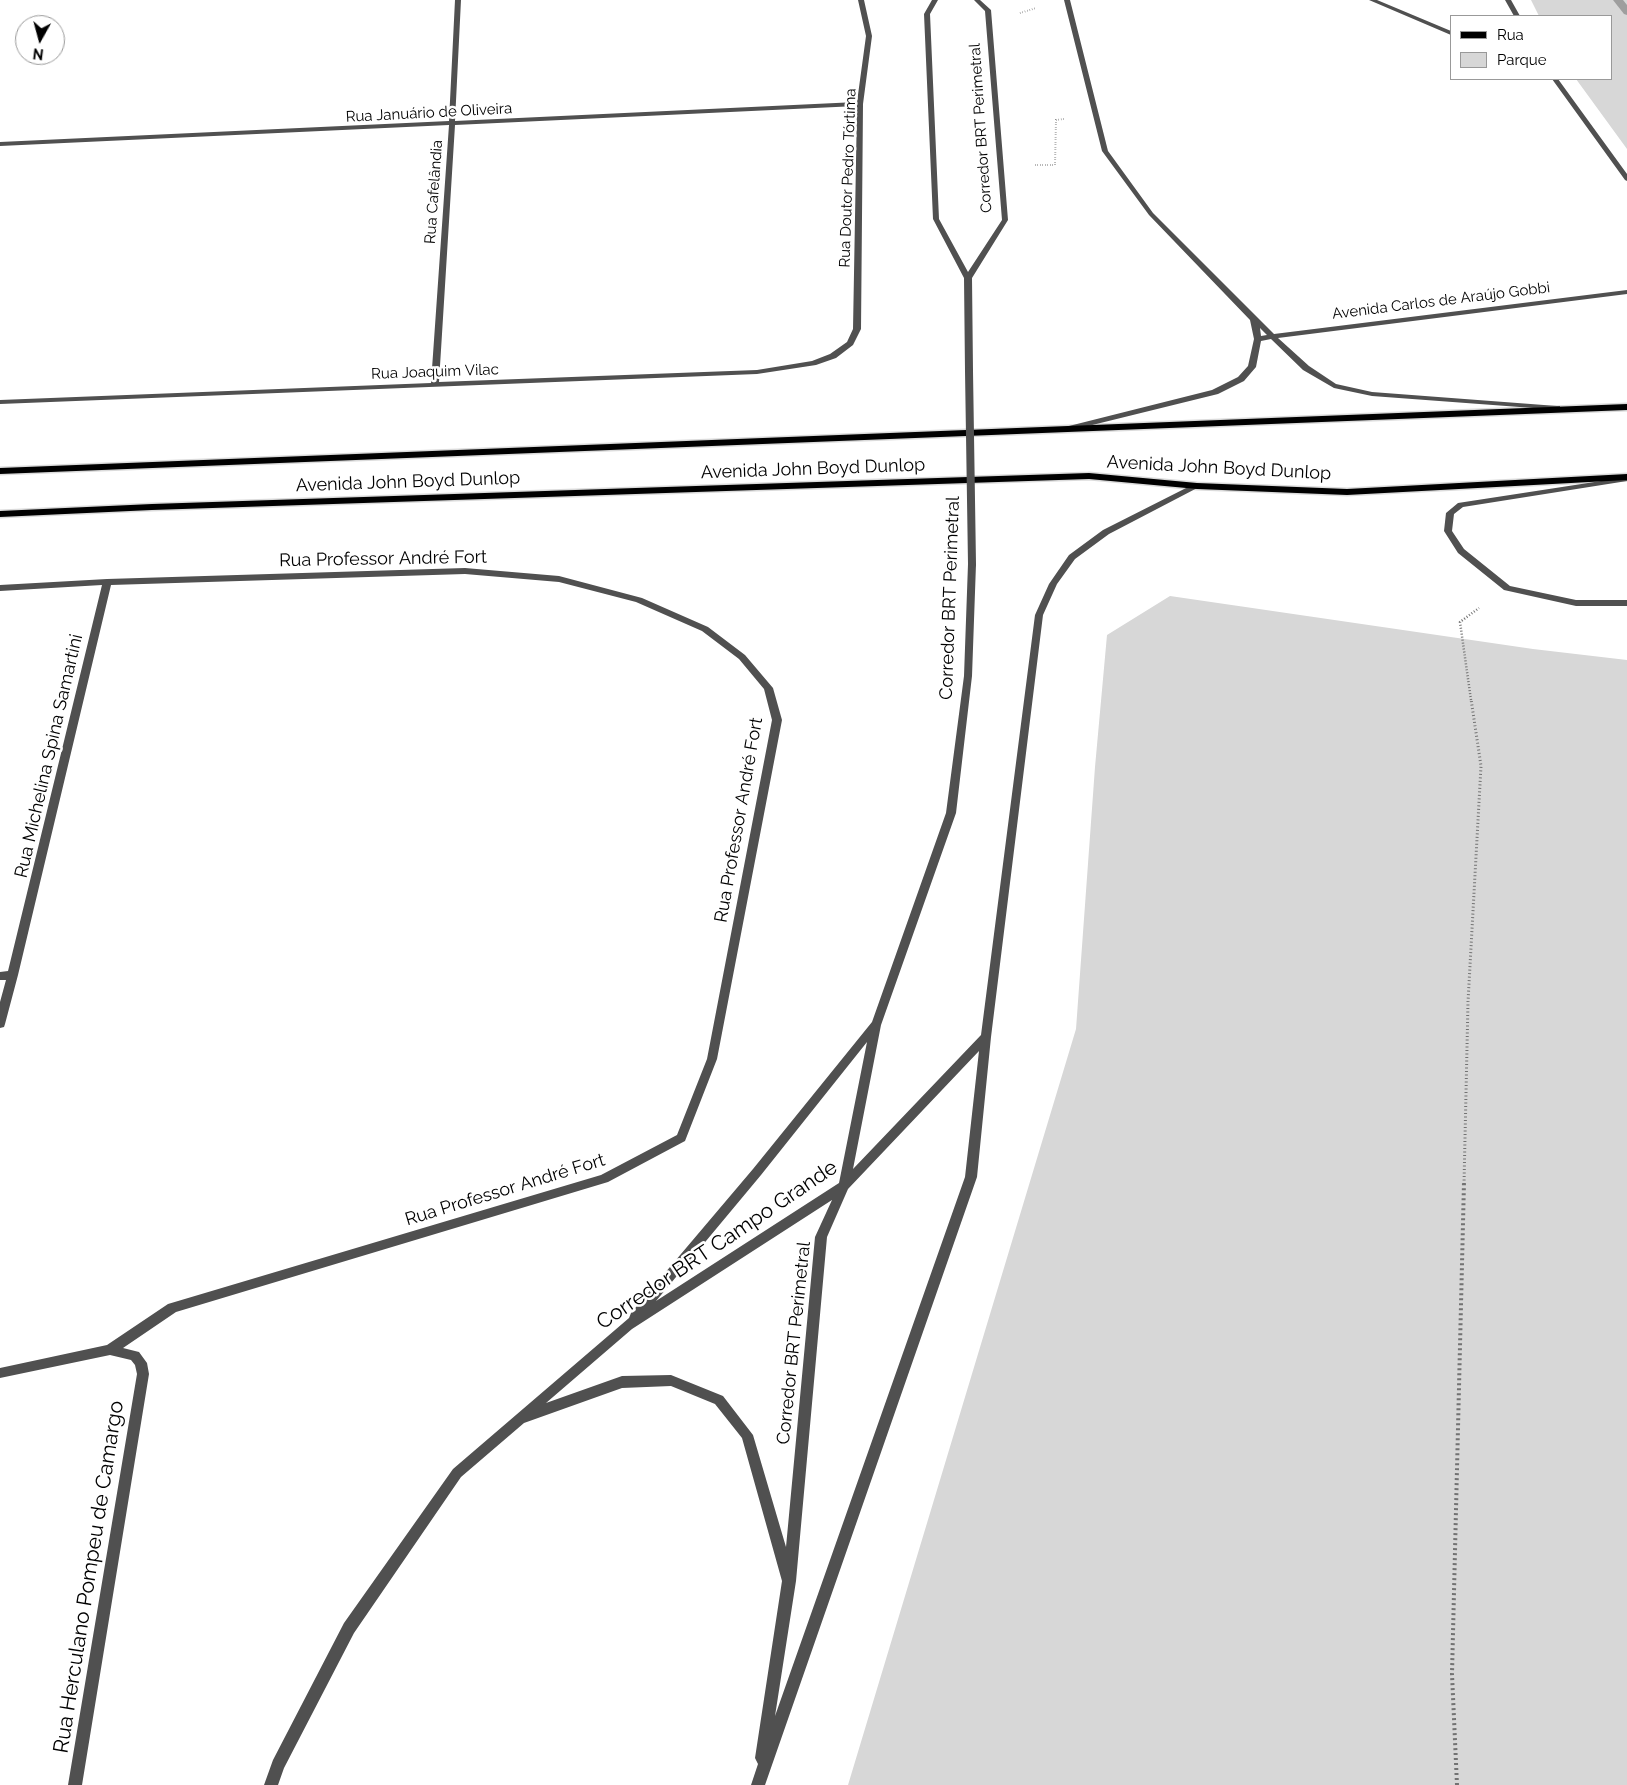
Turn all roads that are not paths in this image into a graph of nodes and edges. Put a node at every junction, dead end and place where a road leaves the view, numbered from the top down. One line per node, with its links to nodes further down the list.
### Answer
1 (458, 0): 12 (street, Rua Cafelândia)
2 (861, 0): 11 (street, Rua Doutor Pedro Tórtima)
3 (935, 0): 15 (street, Corredor BRT Perimetral)
4 (977, 0): 15 (street, Corredor BRT Perimetral)
5 (1067, 0): 17 (street)
6 (1372, 0): 9 (street)
7 (1508, 0): 8 (street)
8 (1516, 15)
9 (1450, 32)
10 (1556, 80): 14 (street)
11 (860, 104): 12 (street, Rua Januário de Oliveira); 18 (street, Rua Doutor Pedro Tórtima)
12 (452, 124): 13 (street, Rua Januário de Oliveira); 21 (street, Rua Cafelândia)
13 (0, 144)
14 (1627, 179)
15 (968, 278): 36 (street, Corredor BRT Perimetral, bridge)
16 (1627, 292): 19 (street, Avenida Carlos de Araújo Gobbi)
17 (1254, 319): 19 (street); 20 (street)
18 (857, 329): 21 (street, Rua Joaquim Vilac)
19 (1274, 336): 20 (street, Avenida Carlos de Araújo Gobbi); 24 (street)
20 (1258, 339): 25 (street)
21 (434, 386): 22 (street, Rua Joaquim Vilac)
22 (0, 402)
23 (1627, 407): 24 (main road, Avenida John Boyd Dunlop)
24 (1573, 409): 25 (main road, Avenida John Boyd Dunlop)
25 (1072, 428): 26 (main road, Avenida John Boyd Dunlop)
26 (0, 471)
27 (1627, 478): 28 (main road, Avenida John Boyd Dunlop); 32 (street)
28 (1197, 486): 29 (main road, Avenida John Boyd Dunlop); 37 (street)
29 (0, 514)
30 (107, 582): 31 (street, Rua Professor André Fort); 33 (street, Rua Michelina Spina Samartini); 40 (street, Rua Professor André Fort)
31 (0, 588)
32 (1627, 603)
33 (13, 975): 34 (street); 35 (street, Rua Michelina Spina Samartini)
34 (0, 976)
35 (0, 1024)
36 (876, 1025): 38 (street, Corredor BRT Perimetral); 39 (street, Corredor BRT Perimetral)
37 (986, 1037): 38 (street, Corredor BRT Campo Grande); 44 (street)
38 (844, 1186): 39 (street, Corredor BRT Campo Grande); 43 (street, Corredor BRT Perimetral)
39 (628, 1325): 42 (street, Corredor BRT Campo Grande)
40 (110, 1350): 41 (street); 45 (street, Rua Herculano Pompeu de Camargo)
41 (0, 1373)
42 (519, 1419): 43 (street); 46 (street, Corredor BRT Campo Grande)
43 (789, 1581): 44 (street, Corredor BRT Perimetral)
44 (758, 1784)
45 (75, 1785)
46 (271, 1785)

